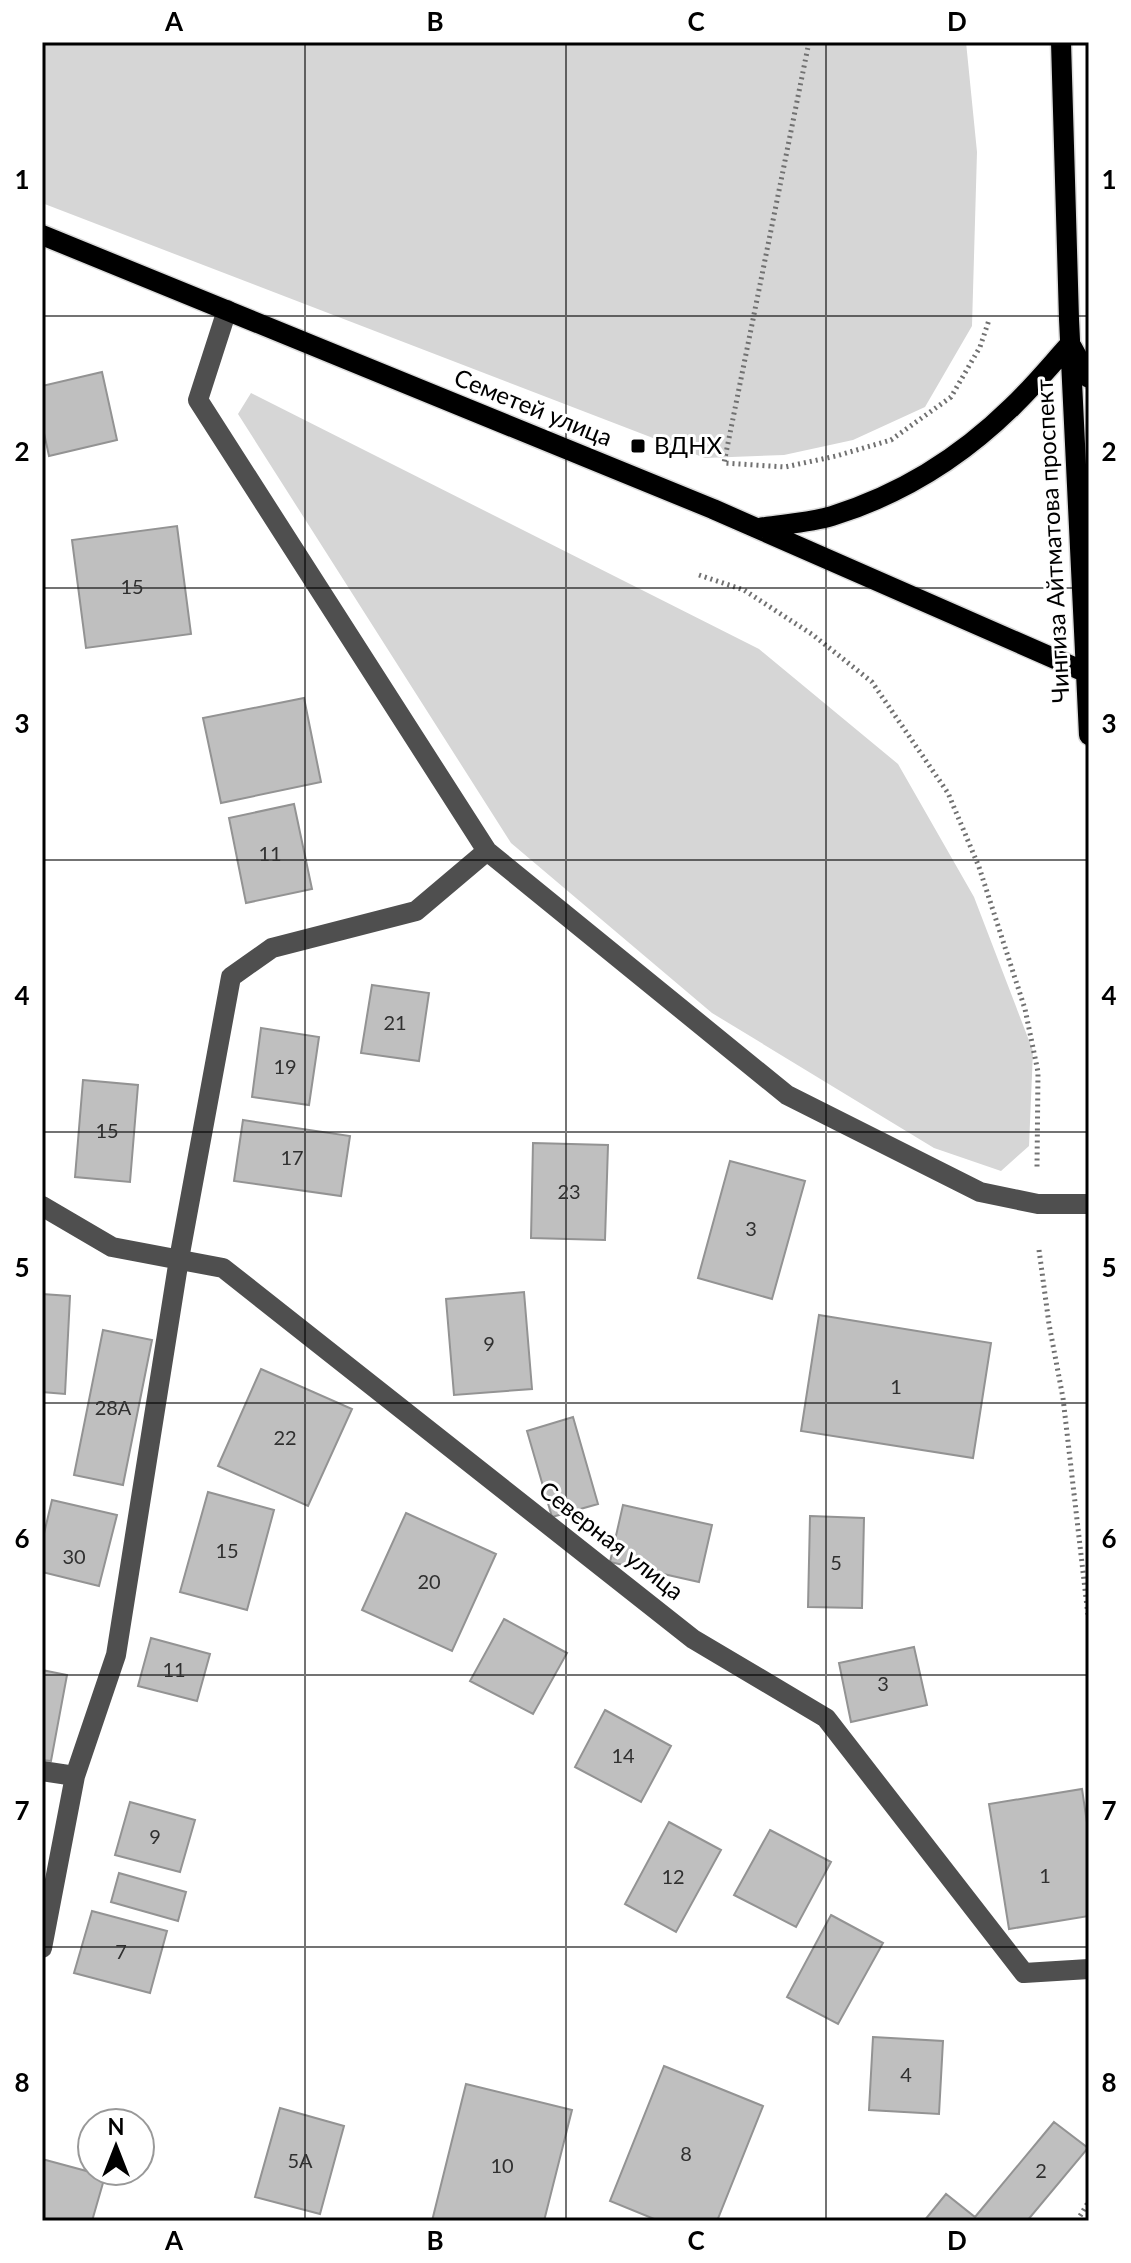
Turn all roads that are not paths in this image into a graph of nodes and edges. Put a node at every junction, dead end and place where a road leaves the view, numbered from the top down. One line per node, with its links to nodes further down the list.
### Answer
1 (1061, 42): 4 (main road, Чингиза Айтматова проспект)
2 (42, 235): 3 (main road, Семетей улица)
3 (227, 310): 6 (main road, Семетей улица); 9 (street)
4 (1070, 344): 5 (main road); 6 (main road); 7 (main road, Чингиза Айтматова проспект)
5 (1089, 378)
6 (758, 528): 7 (main road, Семетей улица)
7 (1087, 672): 8 (main road, Чингиза Айтматова проспект)
8 (1089, 735)
9 (487, 851): 10 (street); 12 (street)
10 (1089, 1204)
11 (42, 1206): 12 (street, Северная улица)
12 (179, 1259): 14 (street); 16 (street, Северная улица)
13 (42, 1771): 14 (street)
14 (75, 1776): 15 (street)
15 (42, 1948)
16 (1089, 1969)

